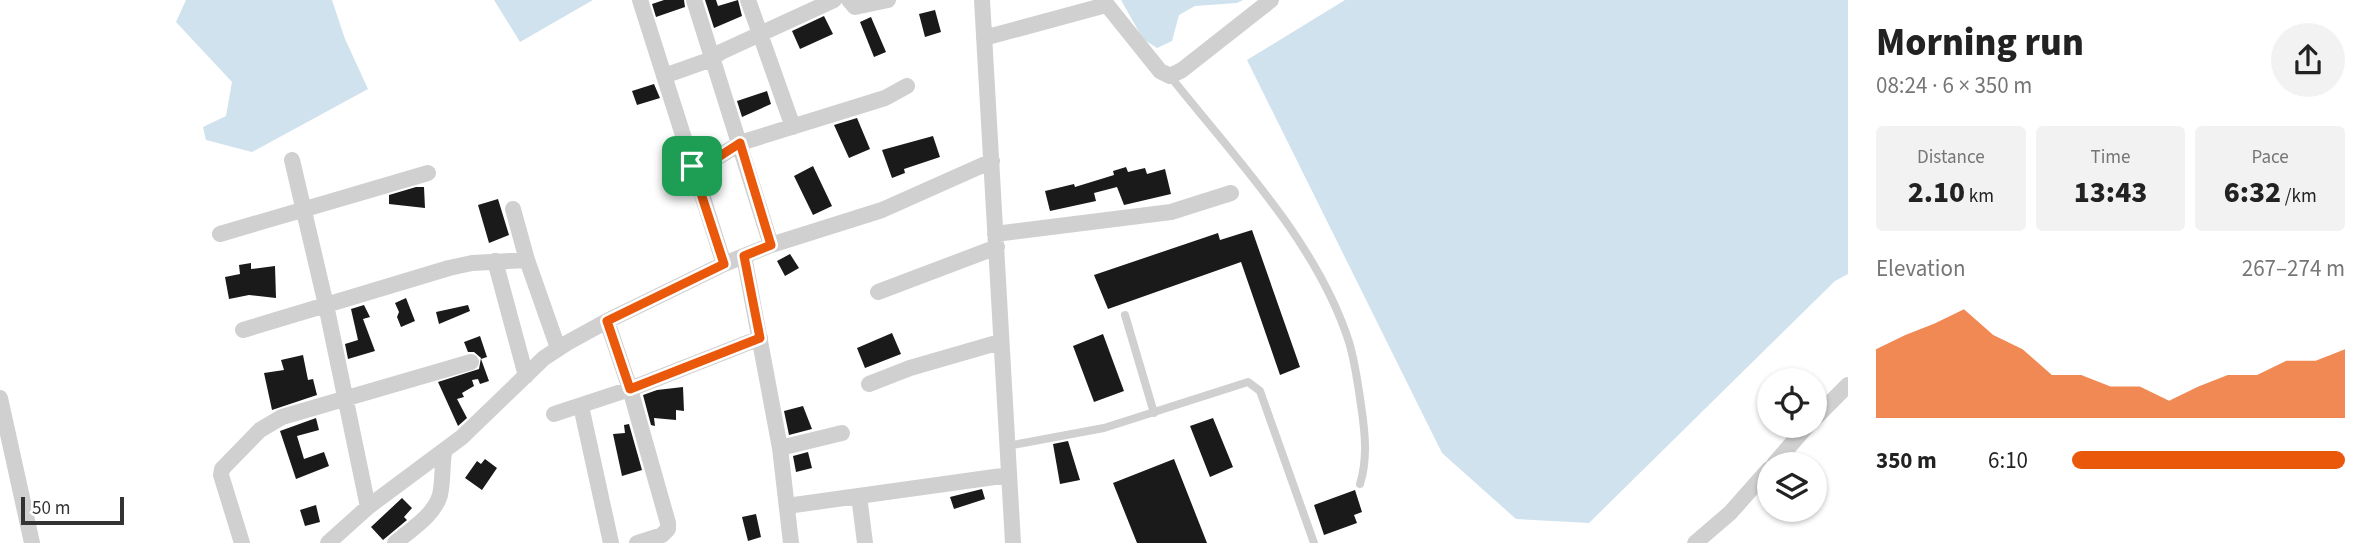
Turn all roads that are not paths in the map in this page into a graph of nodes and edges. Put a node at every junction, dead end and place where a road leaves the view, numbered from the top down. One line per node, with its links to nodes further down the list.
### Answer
1 (640, 0): 13 (street)
2 (694, 0): 12 (street)
3 (748, 0): 10 (street)
4 (834, 0): 10 (street)
5 (849, 0): 6 (street)
6 (888, 0)
7 (982, 0): 11 (street)
8 (1271, 0): 14 (street)
9 (1104, 3): 11 (street); 14 (street)
10 (761, 35): 12 (street); 16 (street)
11 (984, 38): 19 (street)
12 (712, 59): 13 (street); 17 (street)
13 (664, 76): 20 (street)
14 (1170, 76): 59 (lane)
15 (907, 86): 16 (street)
16 (793, 127): 17 (street)
17 (740, 143): 20 (street); 27 (street)
18 (292, 160): 24 (street)
19 (992, 161): 26 (street); 27 (street)
20 (692, 166): 31 (street)
21 (428, 173): 24 (street)
22 (1231, 194): 26 (street)
23 (513, 209): 29 (street)
24 (303, 210): 25 (street); 33 (street)
25 (220, 234)
26 (996, 240): 32 (street); 38 (street)
27 (771, 245): 28 (street)
28 (744, 256): 31 (street); 37 (street)
29 (527, 260): 30 (street); 39 (street)
30 (495, 261): 33 (street); 41 (street)
31 (724, 264): 35 (street)
32 (878, 292)
33 (326, 305): 36 (street); 46 (street)
34 (1125, 315): 49 (lane)
35 (607, 321): 39 (street); 44 (street)
36 (243, 330)
37 (760, 338): 44 (street); 54 (street)
38 (1000, 342): 42 (street); 53 (street)
39 (558, 348): 41 (street)
40 (471, 362): 46 (street)
41 (526, 376): 55 (street)
42 (869, 384)
43 (1848, 385): 48 (street)
44 (630, 389): 47 (street); 68 (street)
45 (0, 398): 63 (street)
46 (345, 398): 62 (street); 64 (street)
47 (581, 406): 50 (street); 67 (street)
48 (1827, 406)
49 (1154, 413): 53 (lane); 72 (lane)
50 (554, 414)
51 (842, 433): 54 (street)
52 (1797, 438): 56 (street)
53 (1007, 446): 57 (street)
54 (780, 448): 61 (street)
55 (444, 452): 62 (street); 66 (street)
56 (1784, 452)
57 (1009, 475): 60 (street); 71 (street)
58 (1757, 483): 73 (street)
59 (1360, 484)
60 (859, 496): 61 (street); 70 (street)
61 (787, 506): 69 (street)
62 (368, 508): 65 (street)
63 (32, 543)
64 (242, 543)
65 (328, 543)
66 (395, 543)
67 (611, 543)
68 (637, 543)
69 (791, 543)
70 (865, 543)
71 (1012, 543)
72 (1314, 543)
73 (1695, 543)

